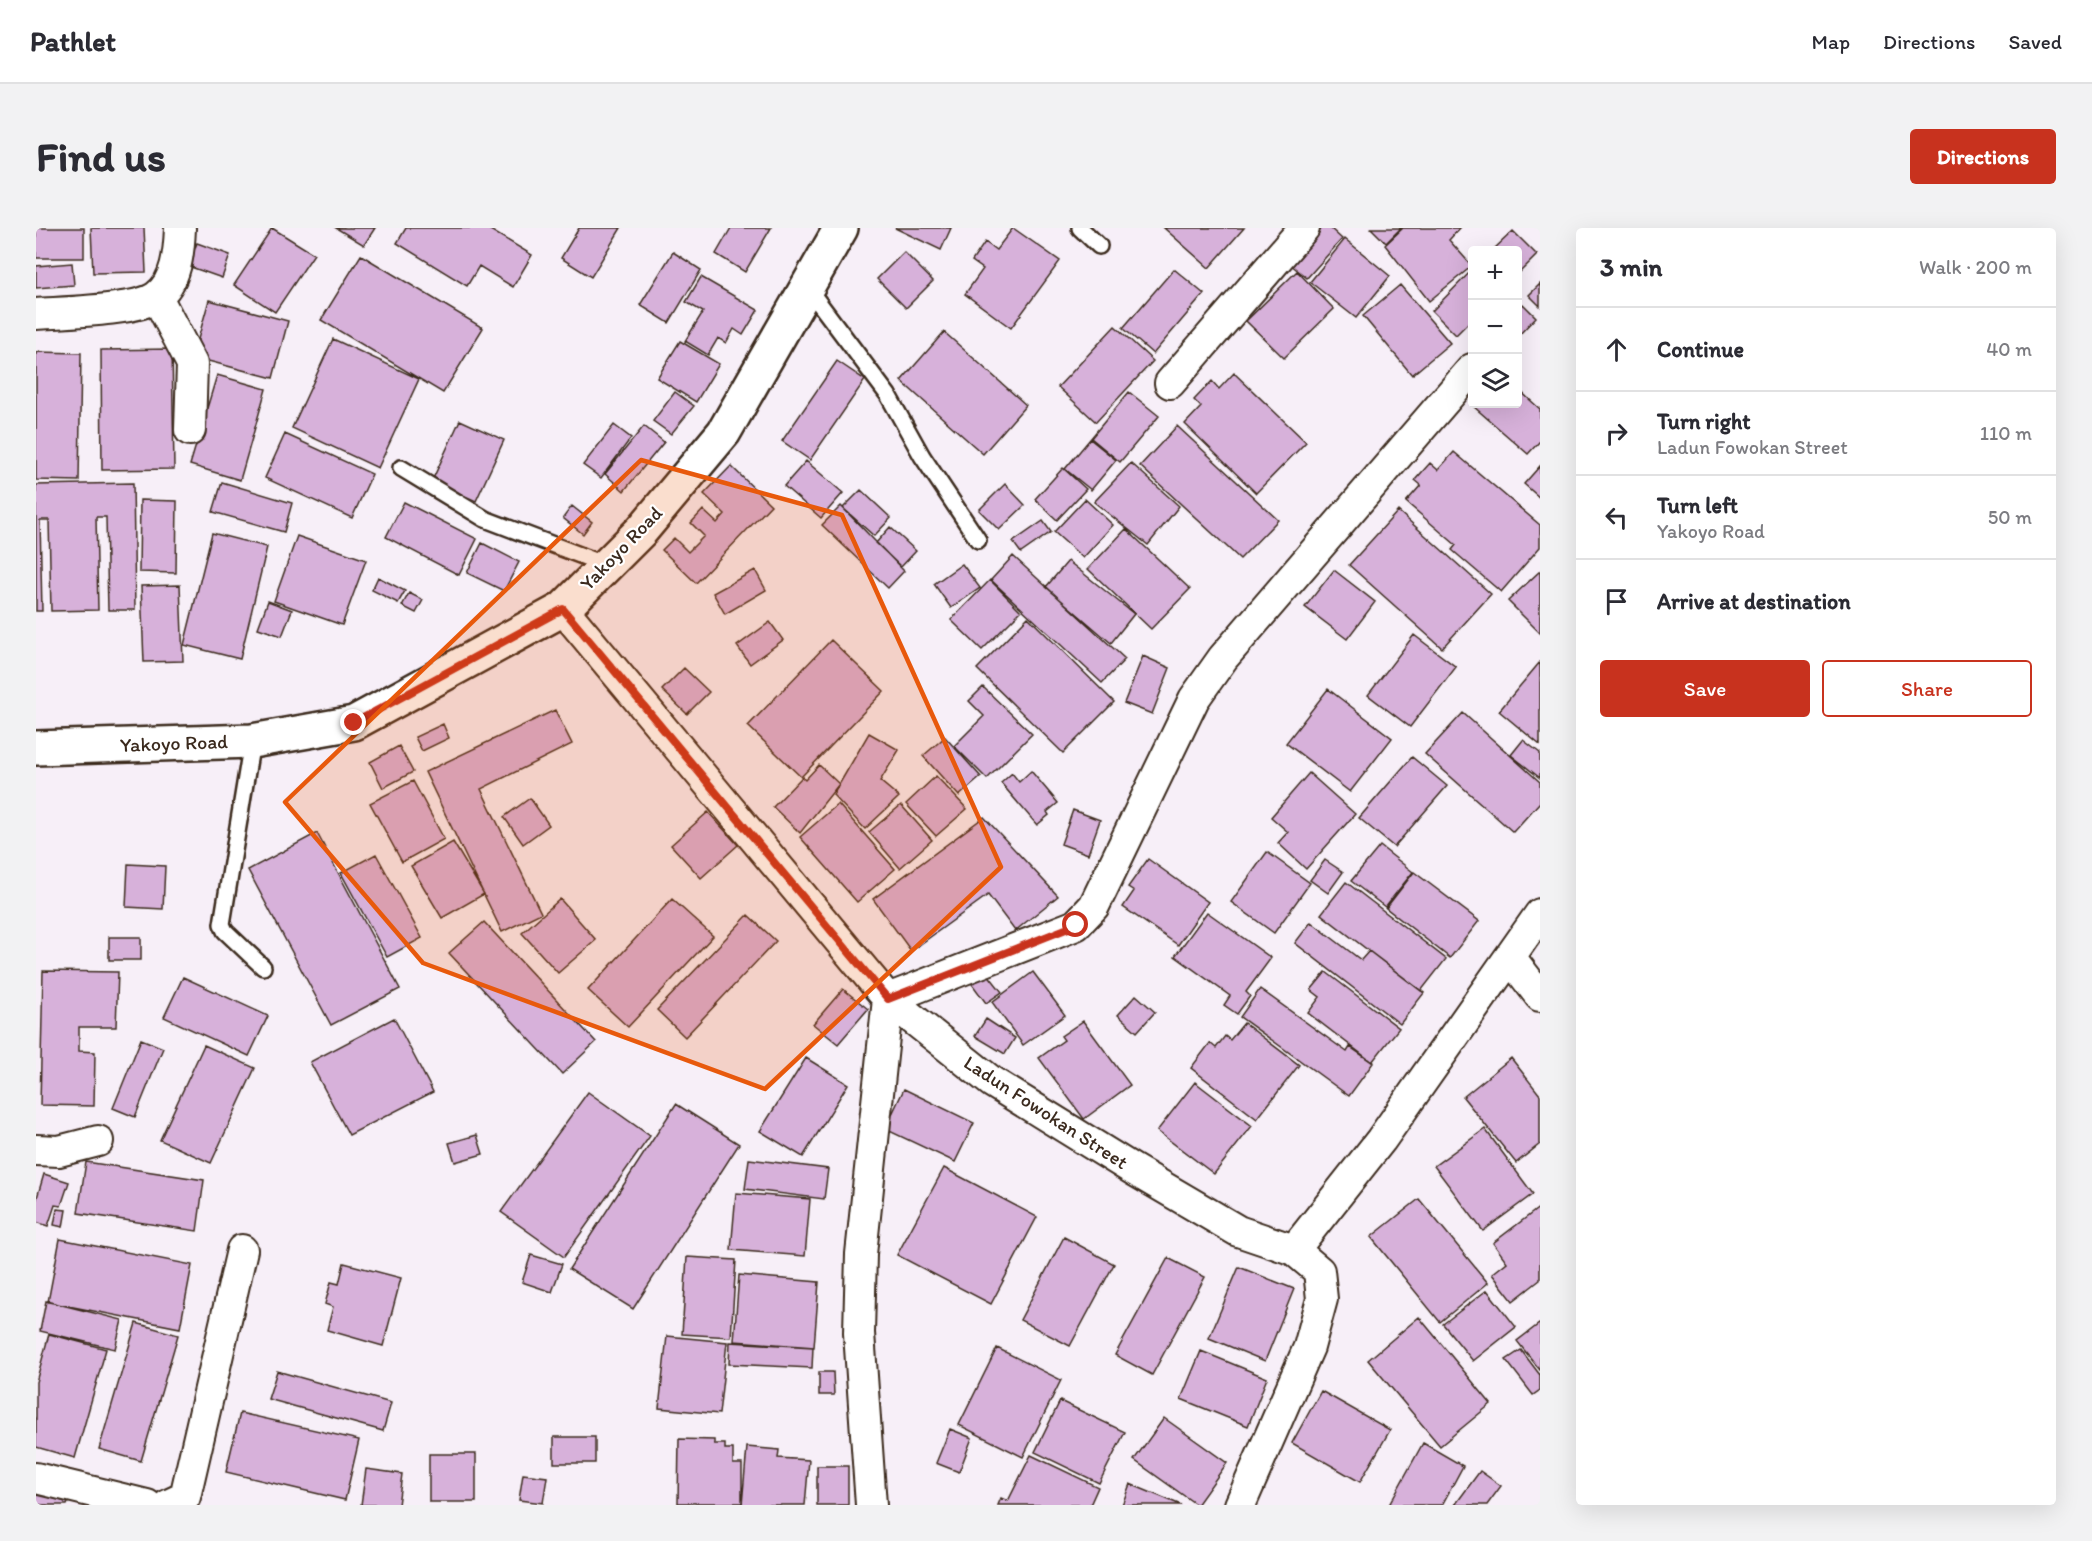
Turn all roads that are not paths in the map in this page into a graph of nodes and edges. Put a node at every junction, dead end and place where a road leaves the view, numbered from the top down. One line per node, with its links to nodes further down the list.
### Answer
1 (180, 228): 7 (street)
2 (841, 228): 6 (main road, Yakoyo Road)
3 (1080, 228): 5 (lane)
4 (1304, 228): 10 (street)
5 (1099, 246)
6 (807, 287): 13 (lane); 14 (main road, Yakoyo Road)
7 (157, 297): 8 (street); 11 (street)
8 (36, 314)
9 (1468, 375): 22 (street)
10 (1170, 383)
11 (190, 430)
12 (401, 468): 14 (lane)
13 (978, 540)
14 (606, 566): 15 (main road, Yakoyo Road)
15 (563, 609): 16 (main road, Yakoyo Road); 22 (street, Ladun Fowokan Street)
16 (252, 741): 17 (main road, Yakoyo Road); 20 (lane)
17 (36, 748)
18 (1540, 914): 19 (street)
19 (1510, 957): 21 (street); 26 (street)
20 (263, 968)
21 (1540, 996)
22 (888, 999): 26 (street, Ladun Fowokan Street); 30 (street)
23 (98, 1141): 24 (street)
24 (36, 1150)
25 (242, 1250): 29 (street)
26 (1294, 1250): 31 (street)
27 (36, 1478): 28 (street)
28 (147, 1505)
29 (168, 1505)
30 (872, 1505)
31 (1240, 1505)

